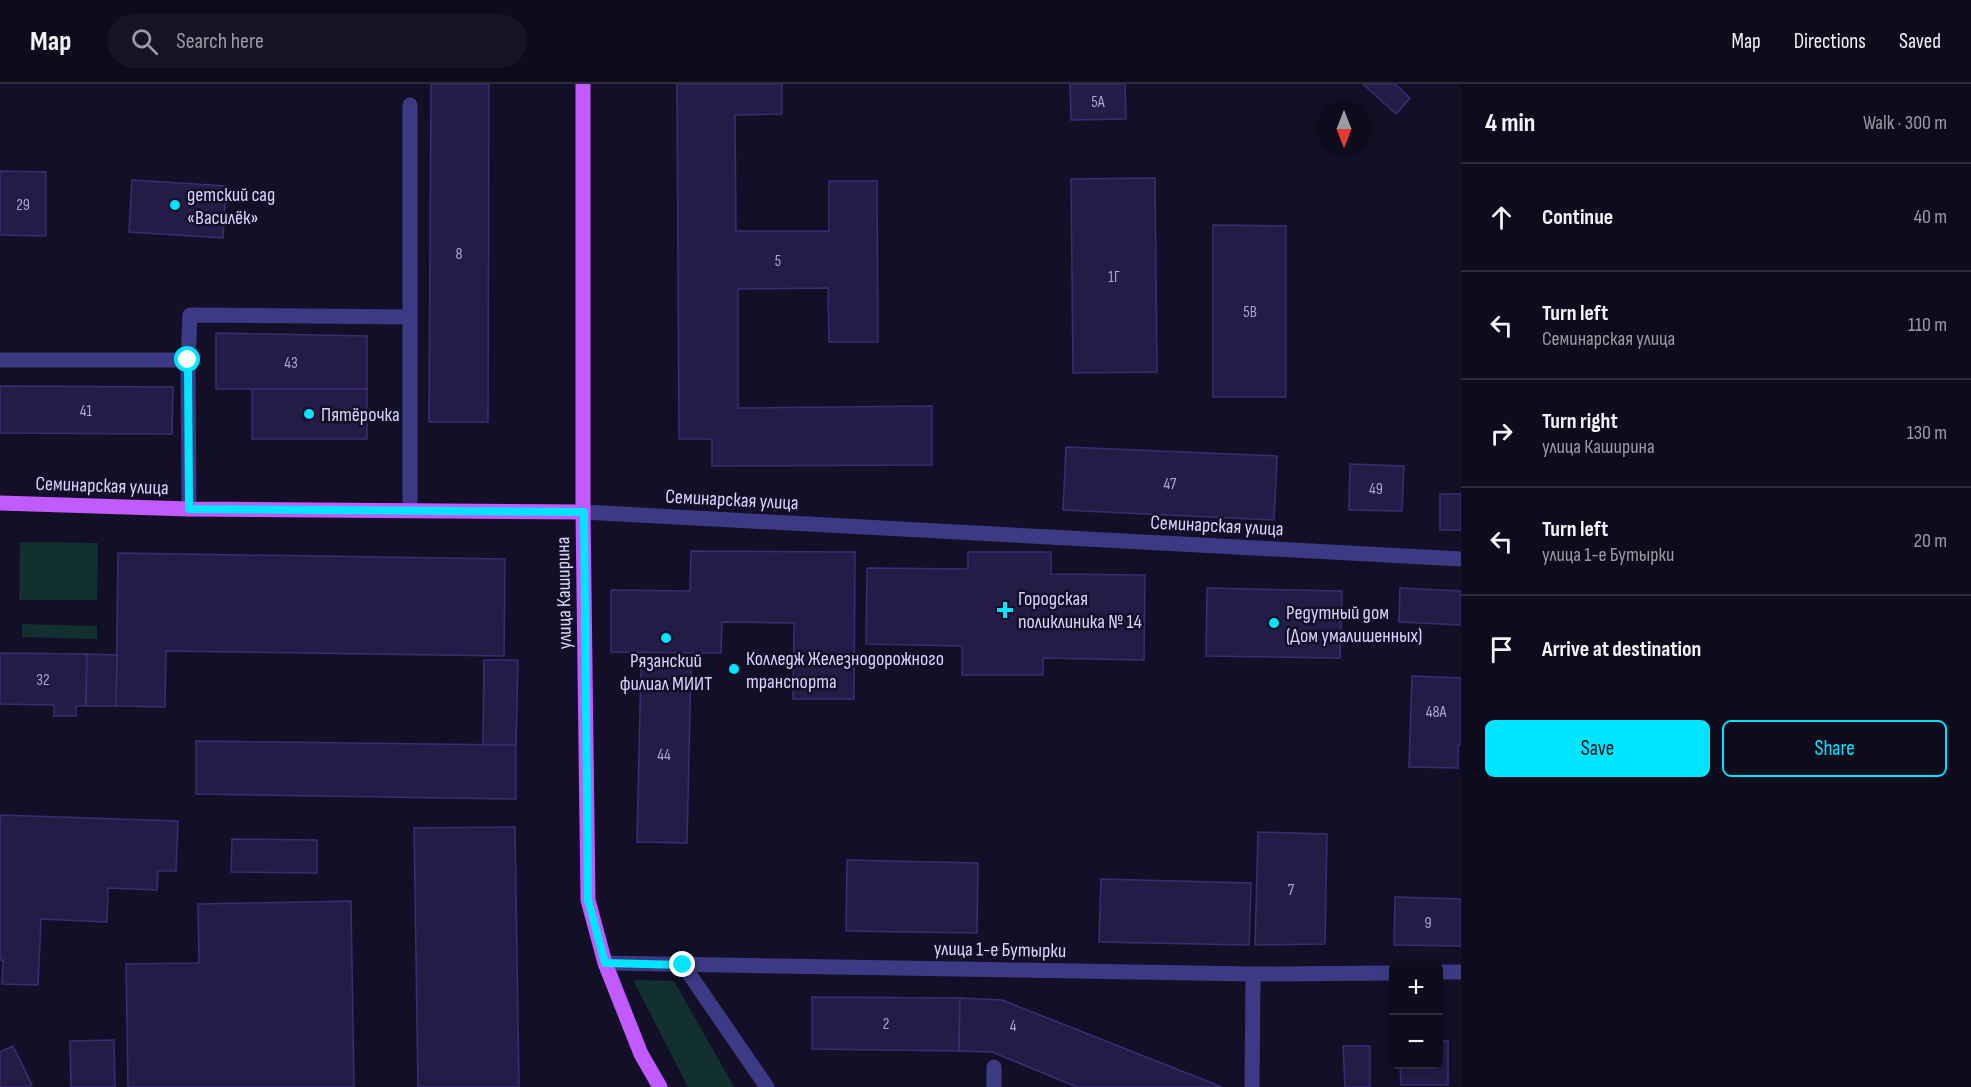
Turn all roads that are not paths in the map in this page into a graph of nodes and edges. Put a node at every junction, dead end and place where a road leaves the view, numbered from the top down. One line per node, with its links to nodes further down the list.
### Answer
1 (584, 84): 9 (main road, улица Каширина)
2 (410, 105): 3 (street)
3 (410, 317): 5 (street); 8 (street)
4 (0, 360): 5 (street)
5 (188, 360): 7 (street)
6 (0, 503): 7 (main road, Семинарская улица)
7 (189, 509): 8 (main road, Семинарская улица)
8 (410, 510): 9 (main road, Семинарская улица)
9 (584, 512): 10 (street, Семинарская улица); 11 (main road, улица Каширина)
10 (1461, 559)
11 (605, 963): 12 (street, улица 1-е Бутырки); 18 (main road, улица Каширина)
12 (683, 965): 16 (street, улица 1-е Бутырки); 19 (street)
13 (1443, 972): 14 (street)
14 (1461, 972)
15 (1389, 973): 16 (street, улица 1-е Бутырки)
16 (1253, 974): 21 (street)
17 (994, 1067): 20 (street)
18 (660, 1087)
19 (767, 1087)
20 (994, 1087)
21 (1252, 1087)

